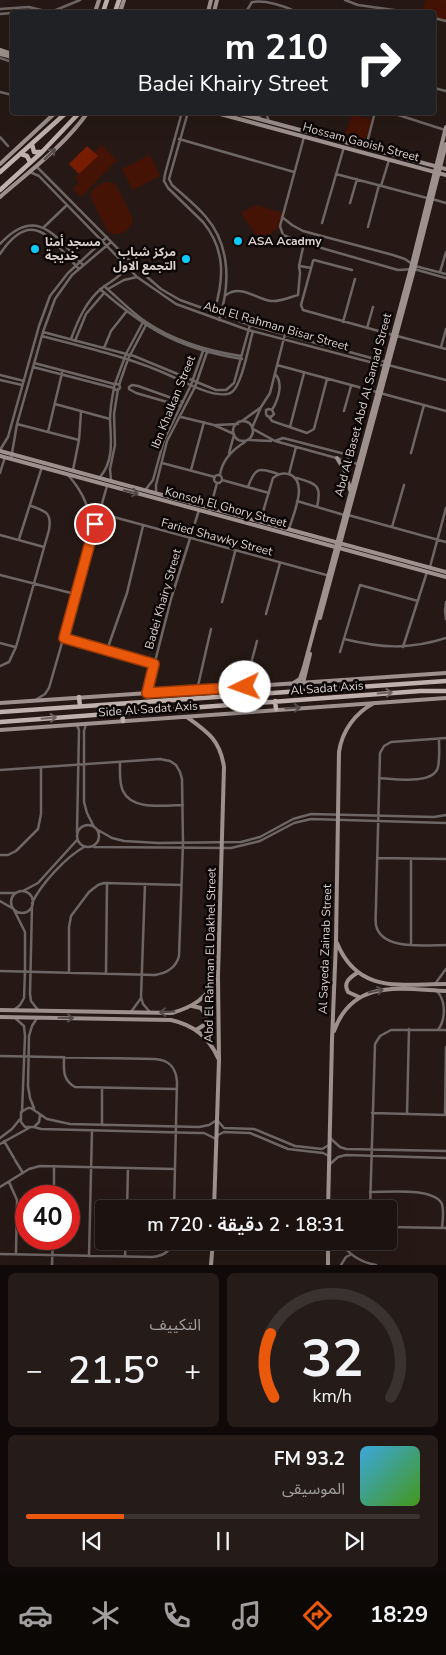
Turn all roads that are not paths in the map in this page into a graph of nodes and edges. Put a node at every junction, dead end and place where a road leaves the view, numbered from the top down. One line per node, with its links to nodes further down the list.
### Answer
1 (80, 0): 5 (street)
2 (345, 0): 8 (street)
3 (0, 9): 4 (street)
4 (42, 10)
5 (55, 10)
6 (247, 10): 7 (street)
7 (291, 10)
8 (394, 10)
9 (53, 115): 38 (street)
10 (64, 115): 27 (main road)
11 (77, 115): 32 (main road)
12 (86, 115): 39 (street, one-way to 12)
13 (181, 115): 34 (street)
14 (187, 115): 26 (street)
15 (236, 115): 25 (street, Hossam Gaoish Street)
16 (237, 115): 21 (street, Hossam Gaoish Street)
17 (260, 115): 21 (street)
18 (266, 115): 22 (street)
19 (374, 115): 31 (street)
20 (399, 115): 23 (street)
21 (254, 119): 22 (street, Hossam Gaoish Street)
22 (270, 123): 31 (street, Hossam Gaoish Street)
23 (446, 128): 40 (street, Abd Al Baset Abd Al Samad Street)
24 (0, 137): 29 (street)
25 (304, 137): 30 (street, Hossam Gaoish Street); 44 (street)
26 (179, 139): 35 (street); 44 (street)
27 (32, 144): 32 (main road); 33 (main road)
28 (446, 144): 40 (street, Abd Al Baset Abd Al Samad Street)
29 (8, 146)
30 (344, 147): 36 (street, Hossam Gaoish Street); 46 (street)
31 (366, 148): 40 (street, Hossam Gaoish Street)
32 (42, 152): 37 (main road)
33 (20, 154): 37 (main road); 42 (main road)
34 (169, 157): 35 (street); 91 (street)
35 (174, 159): 86 (street)
36 (389, 160): 45 (street, Hossam Gaoish Street); 49 (street)
37 (30, 162): 50 (main road)
38 (0, 164)
39 (36, 166): 43 (street); 61 (street, Abd El Rahman Bisar Street)
40 (438, 167): 41 (street, Hossam Gaoish Street); 45 (street, Abd Al Baset Abd Al Samad Street)
41 (446, 169)
42 (0, 172)
43 (30, 172): 51 (street); 55 (street, Abd El Rahman Bisar Street)
44 (294, 172): 56 (street)
45 (436, 172): 47 (street, Hossam Gaoish Street); 52 (street, Abd Al Baset Abd Al Samad Street)
46 (336, 174): 48 (street); 57 (street)
47 (446, 175)
48 (356, 179): 49 (street); 53 (street)
49 (380, 185): 52 (street); 59 (street)
50 (0, 190)
51 (0, 197)
52 (430, 198): 54 (street); 73 (street, Abd Al Baset Abd Al Samad Street)
53 (350, 203)
54 (446, 203)
55 (67, 205): 58 (street); 62 (street, Abd El Rahman Bisar Street)
56 (282, 217): 64 (street); 73 (street)
57 (322, 224)
58 (44, 227): 60 (street); 65 (street)
59 (368, 227)
60 (50, 235): 68 (street); 69 (street); 70 (street)
61 (107, 237): 62 (street); 63 (street, Abd El Rahman Bisar Street)
62 (103, 241): 66 (street, Abd El Rahman Bisar Street); 69 (street)
63 (111, 242): 66 (street); 91 (street, Abd El Rahman Bisar Street)
64 (304, 243): 72 (street); 73 (street)
65 (0, 244)
66 (107, 246): 71 (street); 74 (street, Abd El Rahman Bisar Street)
67 (446, 252): 78 (street)
68 (0, 254)
69 (80, 262): 70 (street); 71 (street)
70 (76, 266): 76 (street); 118 (street)
71 (83, 266): 76 (street)
72 (299, 266): 75 (street); 87 (street)
73 (413, 267): 78 (street); 106 (street, Abd Al Baset Abd Al Samad Street)
74 (127, 268): 80 (street, Abd El Rahman Bisar Street); 82 (street)
75 (311, 268): 77 (street); 88 (street)
76 (79, 269): 104 (street)
77 (352, 270)
78 (440, 274): 79 (street)
79 (446, 276)
80 (137, 277): 84 (street); 93 (street, Abd El Rahman Bisar Street)
81 (355, 279): 96 (street)
82 (104, 286): 83 (street); 84 (street)
83 (100, 289): 85 (street); 109 (street)
84 (108, 289): 85 (street); 95 (street)
85 (104, 293): 90 (street); 110 (street)
86 (225, 295): 87 (street); 92 (street)
87 (298, 295): 88 (street)
88 (304, 296): 96 (street)
89 (373, 307): 100 (street)
90 (126, 312): 95 (street); 111 (street)
91 (214, 313): 92 (street, Abd El Rahman Bisar Street); 93 (street)
92 (221, 315): 94 (street); 98 (street, Abd El Rahman Bisar Street)
93 (213, 318): 94 (street, Abd El Rahman Bisar Street)
94 (219, 320): 102 (street, Abd El Rahman Bisar Street)
95 (143, 322): 97 (street); 116 (street)
96 (343, 322): 100 (street)
97 (147, 324): 113 (street); 117 (street)
98 (250, 325): 99 (street, Abd El Rahman Bisar Street); 102 (street)
99 (254, 326): 103 (street); 105 (street, Abd El Rahman Bisar Street)
100 (367, 328): 106 (street)
101 (446, 329): 112 (street)
102 (248, 330): 103 (street, Abd El Rahman Bisar Street); 119 (street)
103 (253, 331): 108 (street, Abd El Rahman Bisar Street); 122 (street)
104 (43, 332): 107 (street); 109 (street)
105 (285, 334): 108 (street); 124 (street, Abd El Rahman Bisar Street)
106 (394, 335): 112 (street); 124 (street, Abd Al Baset Abd Al Samad Street)
107 (42, 336): 109 (street); 120 (street)
108 (284, 339): 124 (street, Abd El Rahman Bisar Street); 126 (street)
109 (70, 341): 110 (street)
110 (75, 343): 111 (street); 121 (street)
111 (104, 348): 116 (street)
112 (441, 348): 114 (street)
113 (203, 349): 115 (street); 137 (street, Ibn Khalkan Street)
114 (446, 349)
115 (208, 350): 119 (street); 140 (street, Ibn Khalkan Street)
116 (126, 354): 117 (street); 121 (street)
117 (130, 355): 123 (street); 137 (street)
118 (31, 356): 120 (street); 136 (street)
119 (241, 357): 122 (street); 140 (street)
120 (36, 358): 125 (street)
121 (124, 358): 123 (street); 141 (street)
122 (245, 358): 140 (street)
123 (128, 359): 139 (street); 141 (street)
124 (386, 364): 135 (street, Abd El Rahman Bisar Street); 144 (street, Abd Al Baset Abd Al Samad Street)
125 (34, 365): 127 (street); 158 (street)
126 (277, 365): 128 (street); 129 (street)
127 (62, 373): 131 (street); 134 (street); 145 (street)
128 (304, 373): 132 (street); 160 (street)
129 (275, 374): 148 (street); 149 (street)
130 (0, 375): 136 (street)
131 (82, 376): 134 (street); 141 (street)
132 (327, 379): 142 (street); 160 (street)
133 (0, 380): 138 (street)
134 (81, 380): 141 (street)
135 (446, 380)
136 (24, 381): 138 (street)
137 (192, 381): 139 (street, Ibn Khalkan Street); 140 (street)
138 (22, 385): 167 (street)
139 (190, 385): 140 (street); 146 (street, Ibn Khalkan Street)
140 (195, 385): 153 (street, Ibn Khalkan Street)
141 (116, 386): 143 (street); 155 (street)
142 (350, 386): 144 (street); 150 (street)
143 (129, 388): 146 (street); 146 (street)
144 (379, 393): 147 (street); 178 (street, Abd Al Baset Abd Al Samad Street); 209 (street, Abd Al Baset Abd Al Samad Street)
145 (55, 404): 152 (street); 162 (street)
146 (182, 404): 153 (street, Ibn Khalkan Street)
147 (424, 405): 151 (street); 171 (street)
148 (261, 408): 157 (street); 161 (street)
149 (272, 410): 154 (street); 154 (street)
150 (344, 411)
151 (446, 411)
152 (81, 412): 155 (street); 164 (street)
153 (178, 417): 156 (street); 177 (street, Ibn Khalkan Street); 180 (street, Ibn Khalkan Street)
154 (269, 417): 160 (street)
155 (112, 420): 188 (street); 191 (street)
156 (204, 422): 159 (street); 182 (street)
157 (239, 423): 159 (street); 161 (street); 163 (street)
158 (16, 424): 162 (street); 168 (street)
159 (214, 425): 163 (street)
160 (290, 427)
161 (253, 428): 165 (street); 166 (street)
162 (48, 432): 164 (street)
163 (234, 435): 165 (street); 172 (street)
164 (79, 440): 181 (street)
165 (247, 440): 166 (street); 172 (street)
166 (275, 441): 169 (street); 176 (street)
167 (6, 442): 168 (street); 170 (street)
168 (12, 445): 174 (street)
169 (296, 447): 175 (street); 186 (street)
170 (0, 450): 174 (street, Konsoh El Ghory Street)
171 (410, 453)
172 (229, 455): 187 (street)
173 (2, 456): 174 (street, Konsoh El Ghory Street); 183 (street)
174 (11, 456): 179 (street, Konsoh El Ghory Street); 181 (street, Konsoh El Ghory Street)
175 (337, 458): 176 (street); 200 (street)
176 (350, 461): 178 (street)
177 (162, 463): 180 (street, Ibn Khalkan Street); 182 (street)
178 (358, 464): 200 (street, Abd Al Baset Abd Al Samad Street)
179 (42, 467): 184 (street, Konsoh El Ghory Street); 202 (street)
180 (158, 469): 197 (street, Ibn Khalkan Street); 198 (street, Ibn Khalkan Street)
181 (73, 470): 188 (street, Konsoh El Ghory Street)
182 (191, 470): 189 (street)
183 (0, 473)
184 (67, 474): 195 (street, Konsoh El Ghory Street); 215 (street)
185 (280, 474): 186 (street); 196 (street); 199 (street)
186 (289, 474): 190 (street)
187 (220, 475): 189 (street); 192 (street)
188 (100, 477): 191 (street, Konsoh El Ghory Street)
189 (214, 477): 193 (street)
190 (296, 478): 201 (street); 204 (street)
191 (112, 480): 197 (street, Konsoh El Ghory Street)
192 (222, 480): 193 (street); 196 (street)
193 (217, 483): 207 (street)
194 (404, 485): 212 (street)
195 (107, 486): 203 (street, Konsoh El Ghory Street, one-way to 203); 208 (street)
196 (248, 487): 199 (street)
197 (146, 489): 198 (street, Konsoh El Ghory Street)
198 (156, 492): 203 (street, Konsoh El Ghory Street)
199 (268, 493): 210 (street)
200 (350, 493): 209 (street, Abd Al Baset Abd Al Samad Street)
201 (297, 501): 204 (street); 213 (street)
202 (31, 506): 216 (street); 221 (street)
203 (192, 506): 206 (street, Konsoh El Ghory Street); 207 (street, Konsoh El Ghory Street)
204 (317, 507): 209 (street)
205 (446, 508): 218 (street)
206 (199, 510): 207 (street, Konsoh El Ghory Street); 217 (street, Badei Khairy Street)
207 (209, 511): 210 (street, Konsoh El Ghory Street); 220 (street, Konsoh El Ghory Street)
208 (99, 513): 211 (street, Faried Shawky Street); 215 (street)
209 (346, 515): 212 (street); 220 (street, Abd Al Baset Abd Al Samad Street)
210 (260, 522): 213 (street, Konsoh El Ghory Street)
211 (143, 526): 217 (street, Faried Shawky Street); 244 (street)
212 (392, 527): 218 (street)
213 (289, 530): 220 (street, Konsoh El Ghory Street)
214 (0, 535): 216 (street)
215 (92, 535): 230 (street)
216 (19, 539): 221 (street)
217 (190, 539): 222 (street, Faried Shawky Street); 246 (street, Badei Khairy Street)
218 (438, 540): 219 (street); 224 (street)
219 (446, 542)
220 (338, 546): 224 (street, Konsoh El Ghory Street); 227 (street, Abd Al Baset Abd Al Samad Street)
221 (45, 548): 229 (street)
222 (235, 552): 223 (street, Faried Shawky Street); 232 (street)
223 (280, 563): 227 (street, Faried Shawky Street); 234 (street)
224 (428, 570): 225 (street, Konsoh El Ghory Street); 228 (street, Konsoh El Ghory Street); 231 (street)
225 (446, 572)
226 (0, 575): 229 (street)
227 (329, 576): 251 (street, Abd Al Baset Abd Al Samad Street); 252 (street, Abd Al Baset Abd Al Samad Street)
228 (446, 577)
229 (34, 584): 230 (street); 243 (street)
230 (75, 594): 237 (street)
231 (418, 601): 239 (street); 242 (street)
232 (222, 602)
233 (446, 602): 235 (street)
234 (266, 614)
235 (446, 619)
236 (211, 629): 254 (street)
237 (64, 638): 244 (street); 261 (street)
238 (446, 638): 242 (street)
239 (344, 639): 242 (street); 245 (street)
240 (257, 641): 253 (street)
241 (0, 643): 243 (street)
242 (403, 647)
243 (16, 648): 247 (street)
244 (107, 650): 246 (street)
245 (340, 652)
246 (154, 664): 258 (street, Badei Khairy Street)
247 (0, 666)
248 (446, 673): 250 (street, Side Al Sadat Axis)
249 (446, 681): 255 (main road, Al Sadat Axis)
250 (314, 682): 251 (street, Side Al Sadat Axis); 255 (main road)
251 (303, 683): 252 (street, Side Al Sadat Axis)
252 (292, 684): 253 (street, Side Al Sadat Axis)
253 (245, 687): 254 (street, Side Al Sadat Axis)
254 (197, 690): 257 (street, Side Al Sadat Axis)
255 (314, 690): 262 (main road, Al Sadat Axis)
256 (446, 691): 263 (main road, Al Sadat Axis, one-way to 256)
257 (171, 692): 258 (street, Side Al Sadat Axis); 262 (main road)
258 (147, 693): 259 (street, Side Al Sadat Axis)
259 (79, 697): 261 (street, Side Al Sadat Axis); 266 (main road)
260 (446, 698): 265 (street, Side Al Sadat Axis)
261 (36, 700): 264 (street, Side Al Sadat Axis)
262 (171, 700): 266 (main road, Al Sadat Axis)
263 (275, 702): 267 (main road); 269 (main road, Al Sadat Axis)
264 (0, 703)
265 (374, 703): 267 (street, Side Al Sadat Axis, one-way to 265); 285 (street, Al Sayeda Zainab Street)
266 (80, 706): 268 (main road, Al Sadat Axis)
267 (276, 709): 270 (street, Side Al Sadat Axis)
268 (0, 712)
269 (122, 713): 271 (main road); 272 (main road, Al Sadat Axis, one-way to 269)
270 (187, 716): 271 (street, Side Al Sadat Axis); 296 (street, Abd El Rahman El Dakhel Street)
271 (123, 721): 273 (street, Side Al Sadat Axis)
272 (0, 722)
273 (86, 723): 274 (street, Side Al Sadat Axis); 280 (street)
274 (76, 724): 275 (street, Side Al Sadat Axis); 279 (street)
275 (0, 730)
276 (446, 738): 277 (street)
277 (439, 739): 283 (street); 283 (street)
278 (120, 762): 280 (street); 284 (street); 284 (street)
279 (78, 764): 280 (street); 281 (street); 293 (street)
280 (84, 764): 291 (street)
281 (41, 767): 282 (street); 301 (street)
282 (0, 770)
283 (378, 778): 287 (street)
284 (183, 805): 295 (street)
285 (337, 815): 287 (street); 288 (street, Al Sayeda Zainab Street); 296 (street)
286 (446, 815): 287 (street)
287 (378, 816): 289 (street)
288 (337, 821): 289 (street); 300 (street); 314 (street, Al Sayeda Zainab Street)
289 (378, 821): 290 (street); 302 (street)
290 (446, 822)
291 (94, 827): 292 (street); 293 (street)
292 (98, 830): 295 (street); 298 (street)
293 (77, 832): 294 (street)
294 (77, 840): 297 (street); 308 (street)
295 (183, 843): 296 (street); 299 (street)
296 (222, 843): 300 (street, Abd El Rahman El Dakhel Street)
297 (84, 847): 298 (street); 312 (street)
298 (94, 847): 299 (street)
299 (182, 848): 300 (street); 307 (street)
300 (221, 848): 325 (street, Abd El Rahman El Dakhel Street)
301 (0, 856)
302 (377, 858): 303 (street); 315 (street)
303 (411, 859): 304 (street); 315 (street)
304 (446, 859)
305 (107, 883): 306 (street); 321 (street); 322 (street)
306 (145, 884): 307 (street); 324 (street)
307 (181, 885): 324 (street)
308 (23, 891): 310 (street); 312 (street)
309 (0, 893): 310 (street)
310 (15, 894): 313 (street)
311 (0, 901): 313 (street)
312 (32, 905): 313 (street); 320 (street)
313 (14, 909): 319 (street)
314 (336, 942): 323 (street); 345 (street, Al Sayeda Zainab Street)
315 (411, 945): 316 (street)
316 (446, 945)
317 (446, 969): 326 (street)
318 (0, 971): 319 (street)
319 (25, 971): 320 (street); 334 (street)
320 (30, 971): 321 (street); 335 (street)
321 (69, 972): 322 (street)
322 (106, 972): 324 (street)
323 (357, 973): 326 (street); 331 (street)
324 (142, 974): 330 (street)
325 (218, 976): 332 (street); 351 (street, Abd El Rahman El Dakhel Street)
326 (435, 984): 327 (street)
327 (446, 984)
328 (436, 990): 329 (street); 331 (street, one-way to 328); 343 (street)
329 (446, 991)
330 (141, 997): 336 (street); 337 (street)
331 (359, 997): 345 (street)
332 (192, 1006): 337 (street, one-way to 337); 342 (street)
333 (0, 1010): 334 (street)
334 (14, 1010): 335 (street)
335 (38, 1010): 336 (street)
336 (131, 1012): 337 (street)
337 (150, 1012)
338 (0, 1017): 339 (street)
339 (13, 1017): 340 (street); 348 (street)
340 (37, 1018): 342 (street, one-way to 342); 349 (street)
341 (409, 1029): 343 (street); 356 (street); 357 (street)
342 (196, 1030): 351 (street)
343 (438, 1030): 344 (street)
344 (446, 1030)
345 (332, 1036): 369 (street, Al Sayeda Zainab Street)
346 (446, 1047): 359 (street)
347 (0, 1056): 348 (street)
348 (24, 1056): 349 (street); 355 (street)
349 (29, 1056): 350 (street); 354 (street)
350 (64, 1057): 352 (street); 353 (street)
351 (219, 1060): 361 (street, Abd El Rahman El Dakhel Street)
352 (102, 1088): 353 (street); 362 (street)
353 (176, 1089): 363 (street)
354 (35, 1109): 355 (street); 358 (street)
355 (22, 1112): 360 (street)
356 (372, 1113): 357 (street); 374 (street)
357 (407, 1114): 359 (street)
358 (40, 1115): 362 (street); 365 (street)
359 (446, 1115)
360 (20, 1119): 364 (street); 368 (street)
361 (217, 1120): 363 (street); 370 (street, Abd El Rahman El Dakhel Street); 373 (street)
362 (102, 1125): 363 (street)
363 (176, 1127): 367 (street)
364 (29, 1128): 365 (street); 371 (street)
365 (34, 1128): 366 (street)
366 (92, 1130): 367 (street); 381 (street)
367 (175, 1132): 370 (street); 383 (street)
368 (0, 1138)
369 (330, 1138): 373 (street, Al Sayeda Zainab Street); 374 (street)
370 (216, 1139): 377 (street); 391 (street, Abd El Rahman El Dakhel Street)
371 (4, 1142): 372 (street); 384 (street)
372 (0, 1144)
373 (329, 1145): 377 (street, Al Sayeda Zainab Street)
374 (372, 1149): 375 (street); 376 (street)
375 (446, 1151)
376 (371, 1155): 378 (street); 379 (street); 388 (street)
377 (329, 1156): 379 (street, Al Sayeda Zainab Street)
378 (446, 1158)
379 (329, 1165): 392 (street, Al Sayeda Zainab Street)
380 (54, 1166): 381 (street); 384 (street); 386 (street)
381 (91, 1167): 382 (street); 406 (street)
382 (128, 1168): 383 (street); 389 (street)
383 (174, 1168): 390 (street)
384 (23, 1173): 385 (street)
385 (9, 1182): 387 (street); 403 (street)
386 (54, 1185)
387 (0, 1188)
388 (370, 1192): 393 (street); 395 (street)
389 (126, 1200)
390 (174, 1200)
391 (214, 1200)
392 (328, 1200)
393 (370, 1200)
394 (397, 1226): 395 (street)
395 (444, 1228)
396 (53, 1250): 404 (street)
397 (125, 1250): 407 (street)
398 (168, 1250): 407 (street)
399 (212, 1250): 409 (street)
400 (328, 1250): 410 (street)
401 (346, 1250): 405 (street)
402 (0, 1254): 403 (street)
403 (16, 1254): 404 (street)
404 (53, 1255): 406 (street); 408 (street)
405 (350, 1255): 411 (street); 412 (street)
406 (89, 1256): 407 (street)
407 (125, 1256)
408 (52, 1265)
409 (211, 1265)
410 (328, 1265)
411 (341, 1265)
412 (376, 1265)

